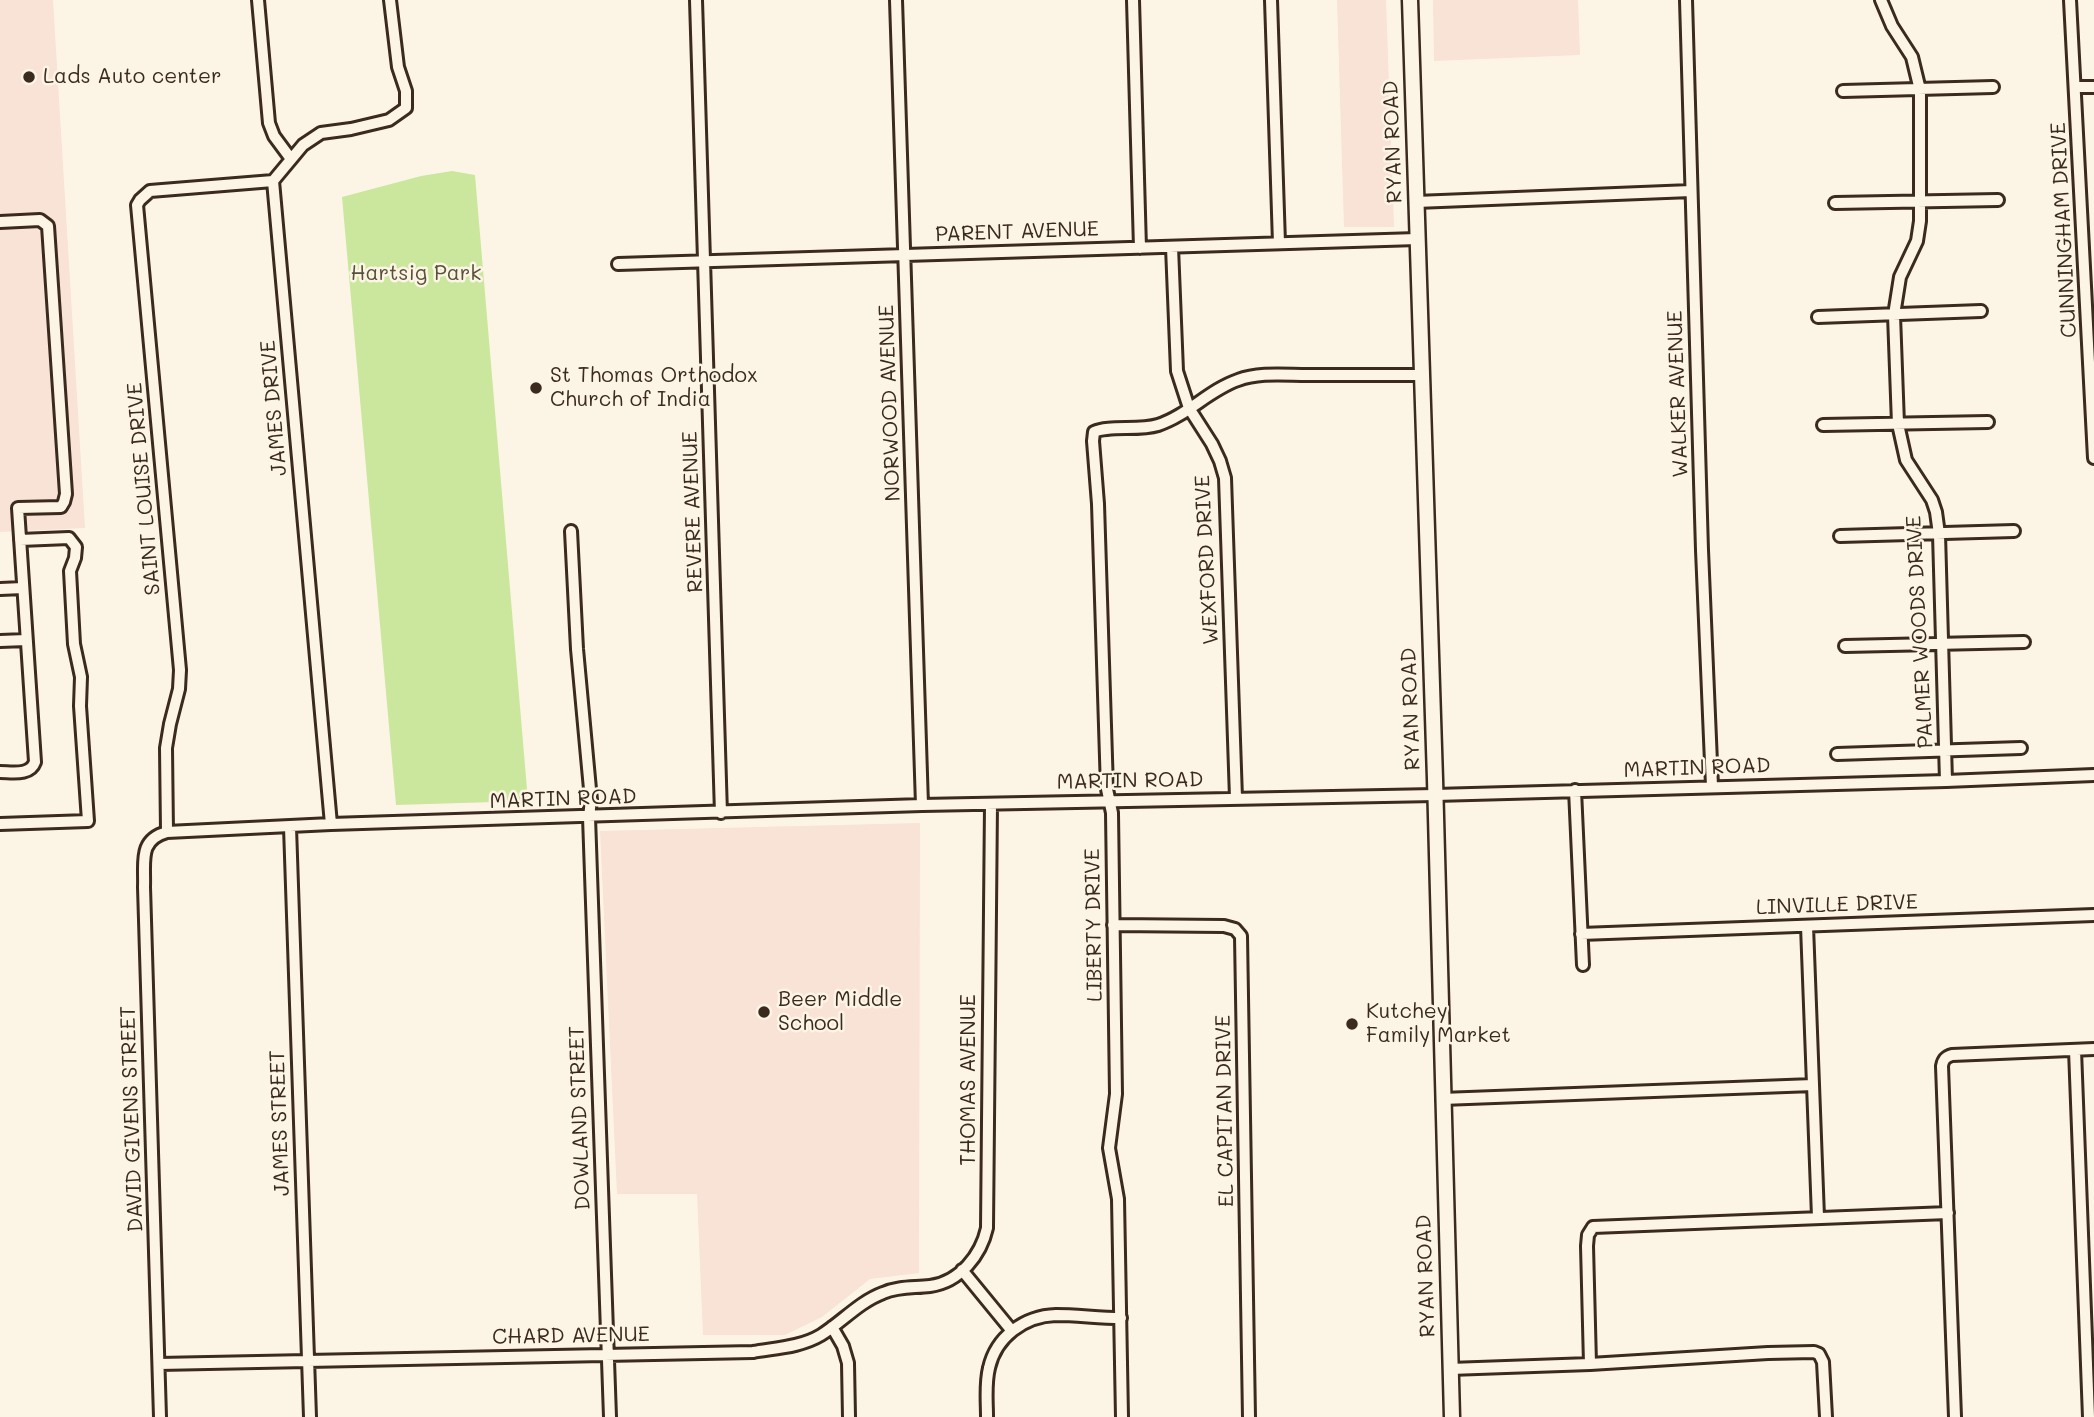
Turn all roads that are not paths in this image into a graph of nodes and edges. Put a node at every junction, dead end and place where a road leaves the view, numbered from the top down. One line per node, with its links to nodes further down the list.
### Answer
1 (258, 0): 16 (street)
2 (390, 0): 16 (street)
3 (696, 0): 29 (street, REVERE AVENUE)
4 (896, 0): 28 (street, NORWOOD AVENUE)
5 (1133, 0): 27 (street)
6 (1271, 0): 25 (street)
7 (1410, 0): 20 (main road, RYAN ROAD)
8 (1686, 0): 18 (street, WALKER AVENUE)
9 (1881, 0): 14 (street, PALMER WOODS DRIVE)
10 (2070, 0): 13 (street, CUNNINGHAM DRIVE)
11 (2094, 86): 13 (street)
12 (1993, 87): 14 (street)
13 (2076, 87): 23 (street, CUNNINGHAM DRIVE)
14 (1920, 90): 15 (street); 21 (street, PALMER WOODS DRIVE)
15 (1843, 92)
16 (291, 159): 17 (street)
17 (273, 181): 70 (street, JAMES DRIVE); 72 (street, SAINT LOUISE DRIVE)
18 (1691, 191): 20 (street); 60 (street, WALKER AVENUE)
19 (1998, 200): 21 (street)
20 (1416, 202): 24 (main road, RYAN ROAD)
21 (1922, 202): 22 (street); 32 (street, PALMER WOODS DRIVE)
22 (1835, 203)
23 (2088, 222): 34 (street, CUNNINGHAM DRIVE)
24 (1417, 239): 25 (street, PARENT AVENUE); 35 (main road, RYAN ROAD)
25 (1279, 243): 26 (street, PARENT AVENUE)
26 (1172, 247): 27 (street, PARENT AVENUE); 36 (street, WEXFORD DRIVE)
27 (1140, 248): 28 (street, PARENT AVENUE)
28 (905, 254): 29 (street, PARENT AVENUE); 66 (street, NORWOOD AVENUE)
29 (704, 261): 30 (street, PARENT AVENUE); 67 (street, REVERE AVENUE)
30 (618, 264)
31 (1981, 311): 32 (street)
32 (1894, 315): 33 (street); 38 (street, PALMER WOODS DRIVE)
33 (1818, 317)
34 (2092, 357): 40 (street, CUNNINGHAM DRIVE)
35 (1421, 374): 36 (street); 62 (main road, RYAN ROAD)
36 (1189, 408): 63 (street, WEXFORD DRIVE); 64 (street, LIBERTY DRIVE)
37 (1988, 422): 38 (street)
38 (1898, 424): 39 (street); 44 (street, PALMER WOODS DRIVE)
39 (1823, 425)
40 (2094, 458)
41 (18, 508): 41 (street); 46 (street)
42 (571, 531): 68 (street, DOWLAND STREET)
43 (2014, 531): 44 (street)
44 (1939, 534): 45 (street); 52 (street, PALMER WOODS DRIVE)
45 (1840, 536)
46 (20, 540): 47 (street); 69 (street)
47 (23, 588): 48 (street); 49 (street)
48 (0, 589)
49 (26, 640): 50 (street); 57 (street)
50 (0, 641)
51 (2024, 642): 52 (street)
52 (1942, 644): 53 (street); 55 (street, PALMER WOODS DRIVE)
53 (1845, 646)
54 (2021, 748): 55 (street)
55 (1945, 751): 56 (street); 59 (street, PALMER WOODS DRIVE)
56 (1837, 754)
57 (33, 768)
58 (2094, 775): 59 (street, MARTIN ROAD)
59 (1946, 781): 60 (street, MARTIN ROAD)
60 (1712, 786): 61 (street, MARTIN ROAD)
61 (1576, 790): 62 (street, MARTIN ROAD); 76 (street)
62 (1435, 795): 63 (street, MARTIN ROAD); 81 (main road, RYAN ROAD)
63 (1236, 798): 64 (street, MARTIN ROAD)
64 (1110, 801): 65 (street, MARTIN ROAD); 74 (street, LIBERTY DRIVE)
65 (991, 804): 66 (street, MARTIN ROAD); 84 (street, THOMAS AVENUE)
66 (922, 805): 67 (street, MARTIN ROAD)
67 (721, 813): 68 (street, MARTIN ROAD)
68 (589, 817): 70 (street, MARTIN ROAD); 88 (street, DOWLAND STREET)
69 (0, 824)
70 (331, 824): 71 (street, MARTIN ROAD)
71 (290, 827): 72 (street, MARTIN ROAD); 89 (street, JAMES STREET)
72 (167, 832): 90 (street, DAVID GIVENS STREET)
73 (2094, 915): 75 (street, LINVILLE DRIVE)
74 (1113, 925): 85 (street, LIBERTY DRIVE); 99 (street, EL CAPITAN DRIVE)
75 (1807, 926): 76 (street, LINVILLE DRIVE); 80 (street)
76 (1581, 934): 77 (street)
77 (1583, 965)
78 (2094, 1049): 79 (street)
79 (2075, 1050): 82 (street); 103 (street)
80 (1813, 1085): 81 (street); 83 (street)
81 (1442, 1099): 92 (main road, RYAN ROAD)
82 (1948, 1213): 83 (street); 102 (street)
83 (1818, 1217): 91 (street)
84 (962, 1270): 86 (street, CHARD AVENUE); 87 (street)
85 (1121, 1318): 87 (street); 98 (street, LIBERTY DRIVE)
86 (832, 1327): 88 (street, CHARD AVENUE); 96 (street)
87 (1012, 1331): 97 (street)
88 (607, 1354): 89 (street, CHARD AVENUE); 95 (street, DOWLAND STREET)
89 (307, 1361): 90 (street, CHARD AVENUE); 94 (street, JAMES STREET)
90 (159, 1364): 93 (street, DAVID GIVENS STREET)
91 (1590, 1364): 92 (street); 101 (street)
92 (1450, 1369): 100 (main road, RYAN ROAD)
93 (160, 1417)
94 (310, 1417)
95 (610, 1417)
96 (849, 1417)
97 (987, 1417)
98 (1122, 1417)
99 (1249, 1417)
100 (1451, 1417)
101 (1826, 1417)
102 (1955, 1417)
103 (2089, 1417)

